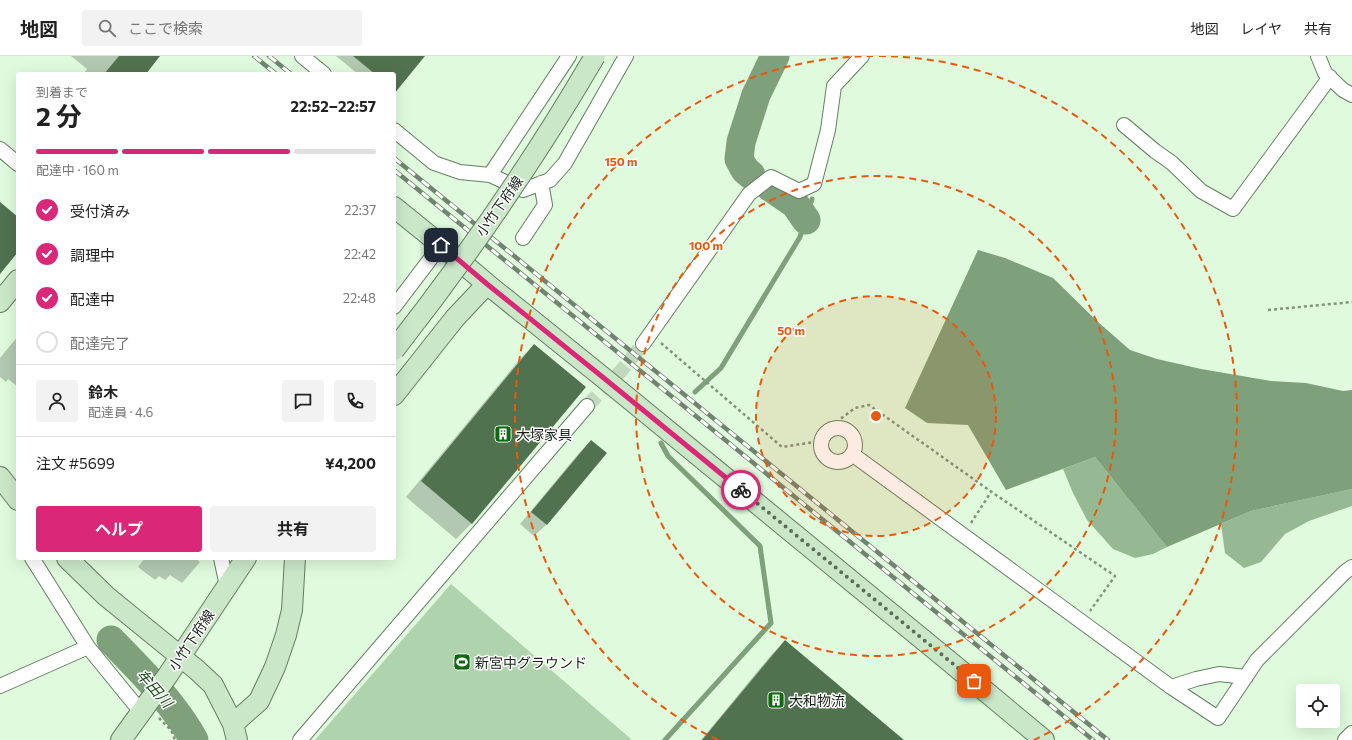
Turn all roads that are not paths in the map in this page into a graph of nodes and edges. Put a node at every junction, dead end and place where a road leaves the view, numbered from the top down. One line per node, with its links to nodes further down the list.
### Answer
1 (302, 56): 7 (street)
2 (570, 56): 14 (street)
3 (595, 56): 24 (street, 小竹下府線, bridge)
4 (626, 56): 15 (street)
5 (862, 56): 23 (street)
6 (1318, 56): 8 (street)
7 (322, 72)
8 (1330, 77): 9 (street); 10 (street)
9 (1352, 95)
10 (1124, 124)
11 (396, 132): 14 (street)
12 (0, 149): 13 (street)
13 (16, 162)
14 (490, 175): 15 (street)
15 (541, 183): 17 (street)
16 (396, 209): 18 (street)
17 (523, 238)
18 (441, 245): 20 (street); 22 (street)
19 (16, 282): 21 (street)
20 (487, 284): 25 (street); 47 (street)
21 (0, 302)
22 (396, 304)
23 (646, 339)
24 (396, 347)
25 (396, 392)
26 (587, 406): 46 (street)
27 (852, 454): 27 (street); 41 (street)
28 (0, 477): 29 (street)
29 (16, 497)
30 (33, 560): 37 (street)
31 (68, 560): 38 (street)
32 (221, 560): 36 (street)
33 (245, 560): 36 (street, 小竹下府線)
34 (296, 560): 43 (street)
35 (1352, 567): 39 (street)
36 (227, 586): 38 (street, 小竹下府線)
37 (88, 648): 40 (street); 42 (street)
38 (181, 656): 42 (street, 小竹下府線); 43 (street)
39 (1246, 677): 41 (street); 41 (street)
40 (0, 686)
41 (1171, 687)
42 (144, 708): 45 (street, 小竹下府線)
43 (235, 732)
44 (1352, 733): 48 (street)
45 (121, 740)
46 (300, 740)
47 (1044, 740)
48 (1345, 740)

